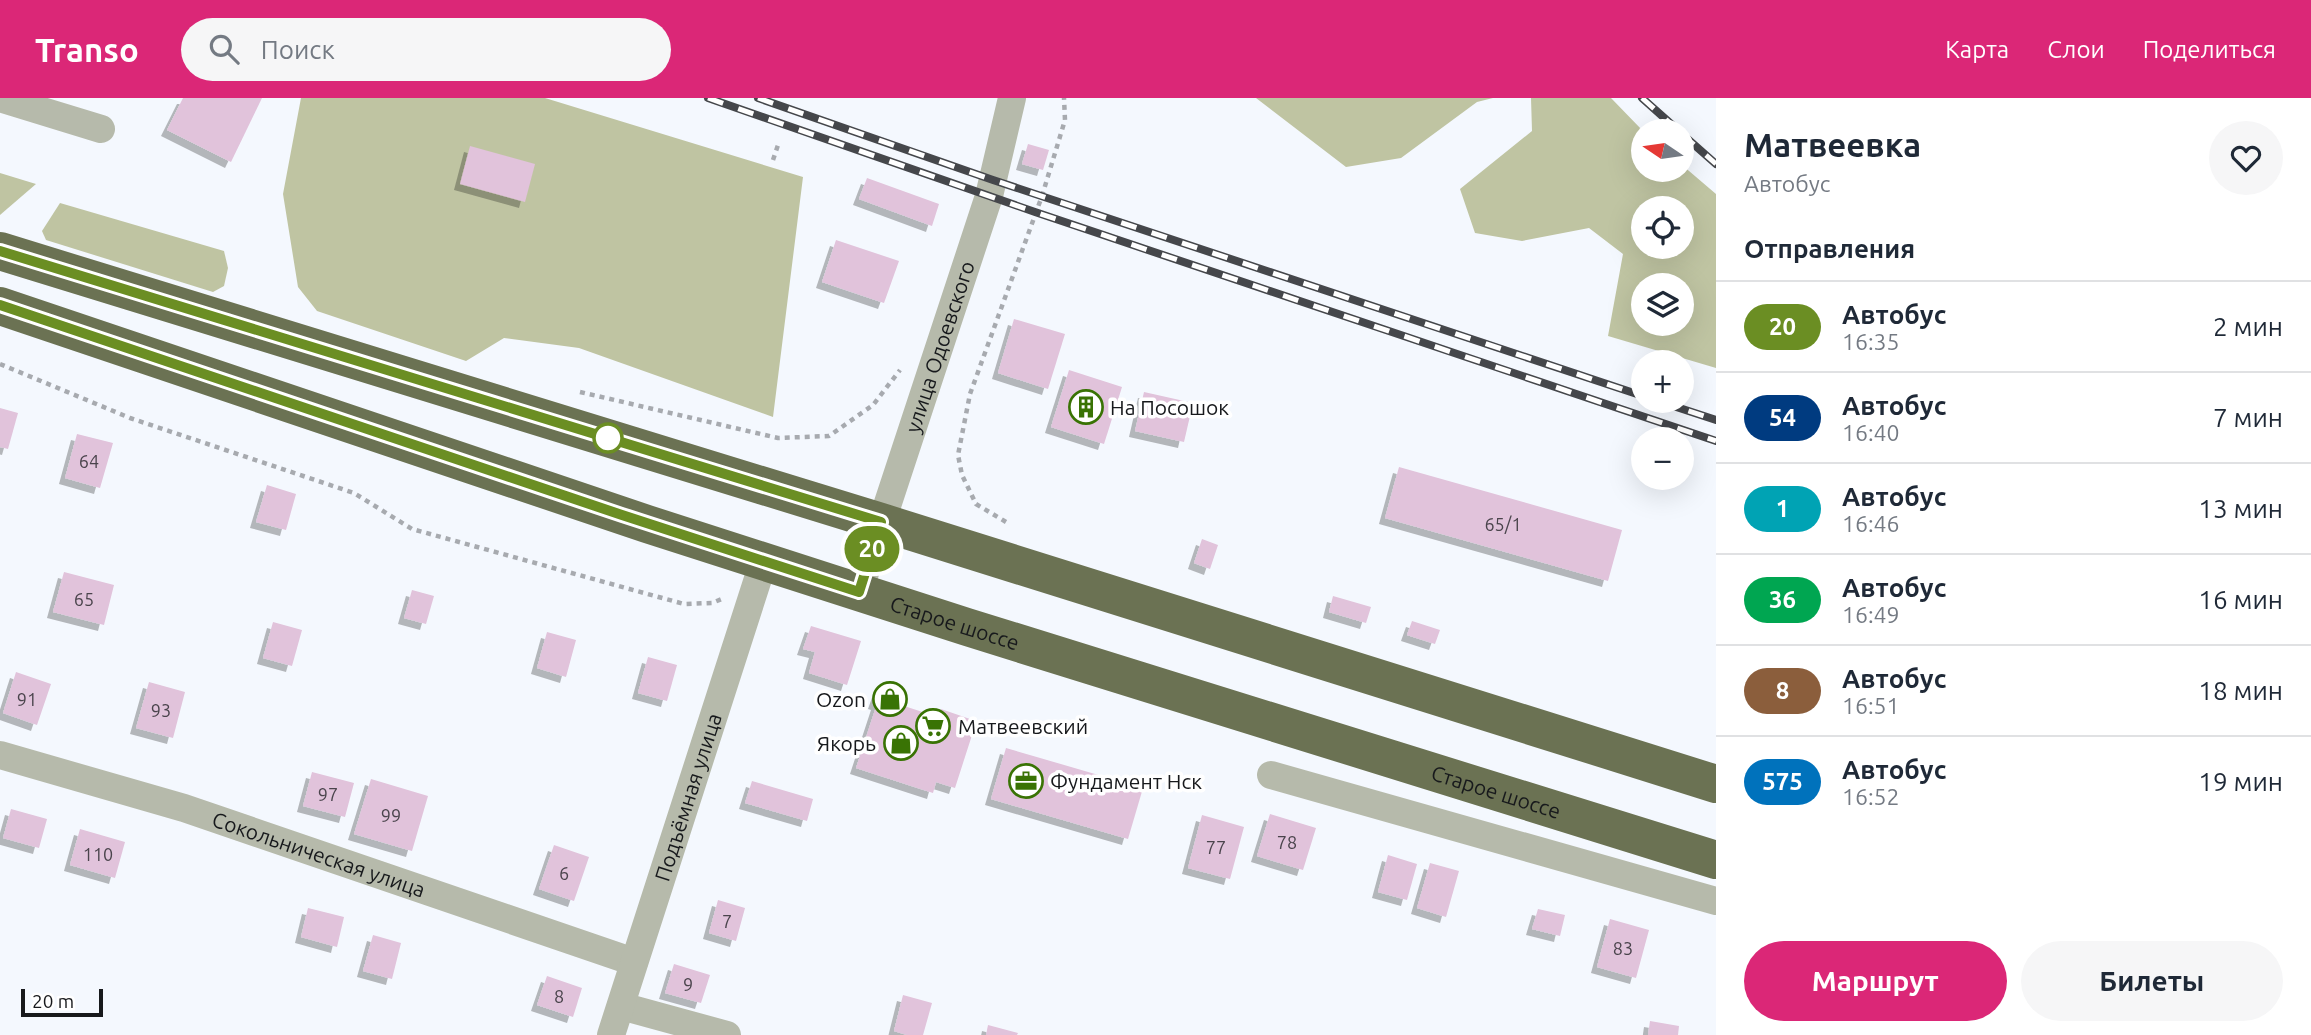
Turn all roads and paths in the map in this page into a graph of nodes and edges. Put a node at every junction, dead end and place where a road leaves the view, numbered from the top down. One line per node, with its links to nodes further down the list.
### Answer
1 (0, 98): 4 (street)
2 (1012, 98): 12 (street, улица Одоевского)
3 (1064, 98): 13 (path)
4 (101, 129)
5 (778, 145): 6 (path)
6 (773, 160)
7 (0, 251): 12 (highway)
8 (0, 306): 14 (highway, Старое шоссе)
9 (903, 362): 11 (path)
10 (0, 363): 16 (path)
11 (580, 392)
12 (881, 522): 15 (street, улица Одоевского); 19 (highway)
13 (1006, 522)
14 (764, 560): 15 (highway, Старое шоссе); 16 (street, Подъёмная улица)
15 (859, 592): 20 (highway, Старое шоссе)
16 (753, 598): 22 (street, Подъёмная улица)
17 (0, 755): 22 (street, Сокольническая улица)
18 (1271, 775): 21 (street)
19 (1716, 784)
20 (1716, 860)
21 (1716, 901)
22 (634, 962): 23 (street, Подъёмная улица)
23 (621, 1006): 24 (street, Подъёмная улица); 25 (street)
24 (611, 1035)
25 (726, 1035)

